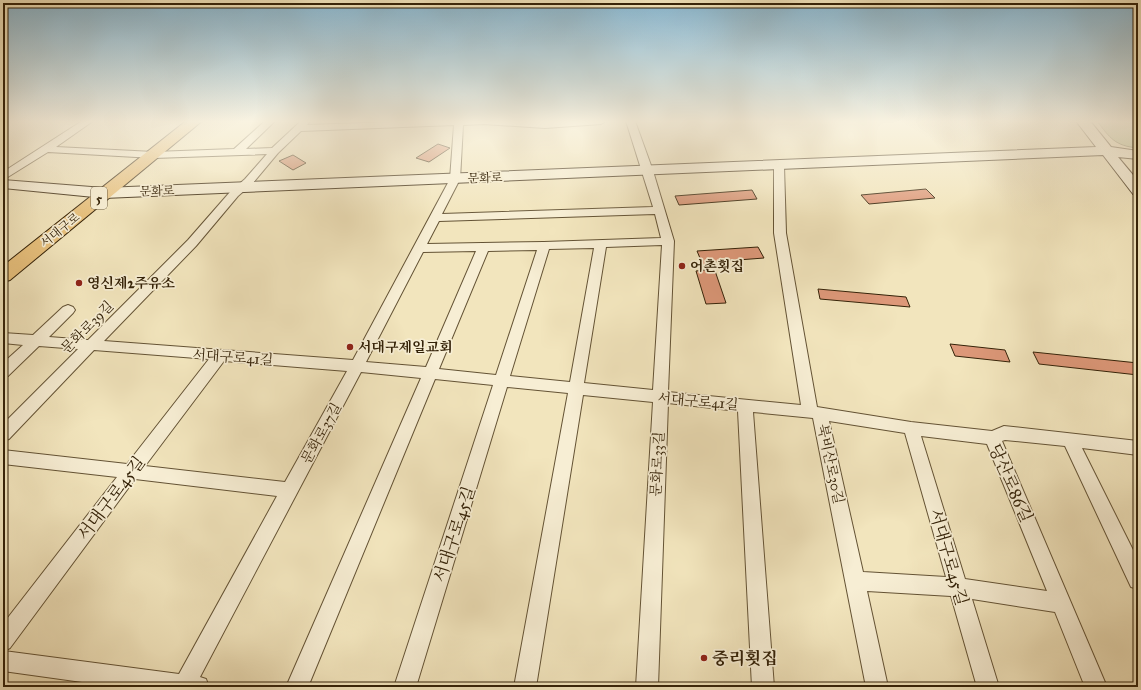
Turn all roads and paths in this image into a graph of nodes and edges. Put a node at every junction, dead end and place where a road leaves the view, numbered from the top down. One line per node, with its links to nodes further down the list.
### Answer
1 (40, 153): 14 (street)
2 (122, 153): 11 (street)
3 (228, 153): 11 (street)
4 (273, 153): 17 (street, 문화로39길)
5 (457, 153): 15 (street, 문화로)
6 (642, 153): 13 (street, 문화로33길)
7 (1079, 153): 12 (main road, 문화로)
8 (1108, 153): 18 (main road)
9 (1126, 153): 10 (main road, 문화로)
10 (1138, 154)
11 (154, 155): 19 (main road, 서대구로 / 5)
12 (779, 166): 13 (main road, 문화로); 40 (street)
13 (648, 171): 15 (main road, 문화로); 20 (street, 문화로33길)
14 (3, 178)
15 (455, 179): 17 (main road, 문화로); 21 (street, 문화로37길)
16 (3, 184): 19 (main road, 문화로)
17 (240, 188): 19 (main road, 문화로); 31 (street, 문화로39길)
18 (1138, 190)
19 (104, 193): 27 (main road, 서대구로 / 5)
20 (660, 210): 21 (street); 22 (street, 문화로33길)
21 (435, 218): 26 (street, 문화로37길)
22 (668, 241): 23 (street); 38 (street, 문화로33길)
23 (601, 244): 24 (street); 37 (street)
24 (544, 246): 25 (street); 36 (street)
25 (484, 247): 26 (street); 35 (street)
26 (419, 248): 33 (street, 문화로37길)
27 (3, 276)
28 (68, 310): 30 (street)
29 (3, 338): 30 (street, 서대구로41길)
30 (36, 341): 31 (street, 서대구로41길); 34 (street)
31 (91, 346): 32 (street, 서대구로41길); 42 (street, 문화로39길)
32 (220, 355): 33 (street, 서대구로41길); 47 (street, 서대구로45길)
33 (357, 366): 35 (street, 서대구로41길); 48 (street, 문화로37길)
34 (3, 372)
35 (430, 374): 36 (street, 서대구로41길); 56 (street)
36 (502, 381): 37 (street, 서대구로41길); 57 (street, 서대구로45길)
37 (576, 388): 38 (street, 서대구로41길); 58 (street)
38 (660, 398): 39 (street, 서대구로41길); 59 (street, 문화로33길)
39 (745, 405): 40 (street, 서대구로41길); 60 (street)
40 (815, 413): 41 (street, 북비산로30길); 50 (street, 북비산로30길)
41 (911, 428): 43 (street, 당산로86길); 51 (street, 서대구로45길)
42 (3, 434)
43 (993, 438): 44 (street); 52 (street, 당산로86길)
44 (1070, 442): 45 (street); 49 (street)
45 (1138, 448)
46 (3, 457): 47 (street)
47 (131, 472): 48 (street); 53 (street, 서대구로45길)
48 (290, 490): 55 (street, 문화로37길)
49 (1138, 580)
50 (855, 581): 51 (street); 61 (street, 북비산로30길)
51 (957, 587): 52 (street); 62 (street, 서대구로45길)
52 (1062, 603): 63 (street, 당산로86길)
53 (3, 641)
54 (3, 661): 55 (street)
55 (191, 686)
56 (297, 687)
57 (405, 687)
58 (525, 687)
59 (647, 687)
60 (763, 687)
61 (877, 687)
62 (988, 687)
63 (1096, 687)

